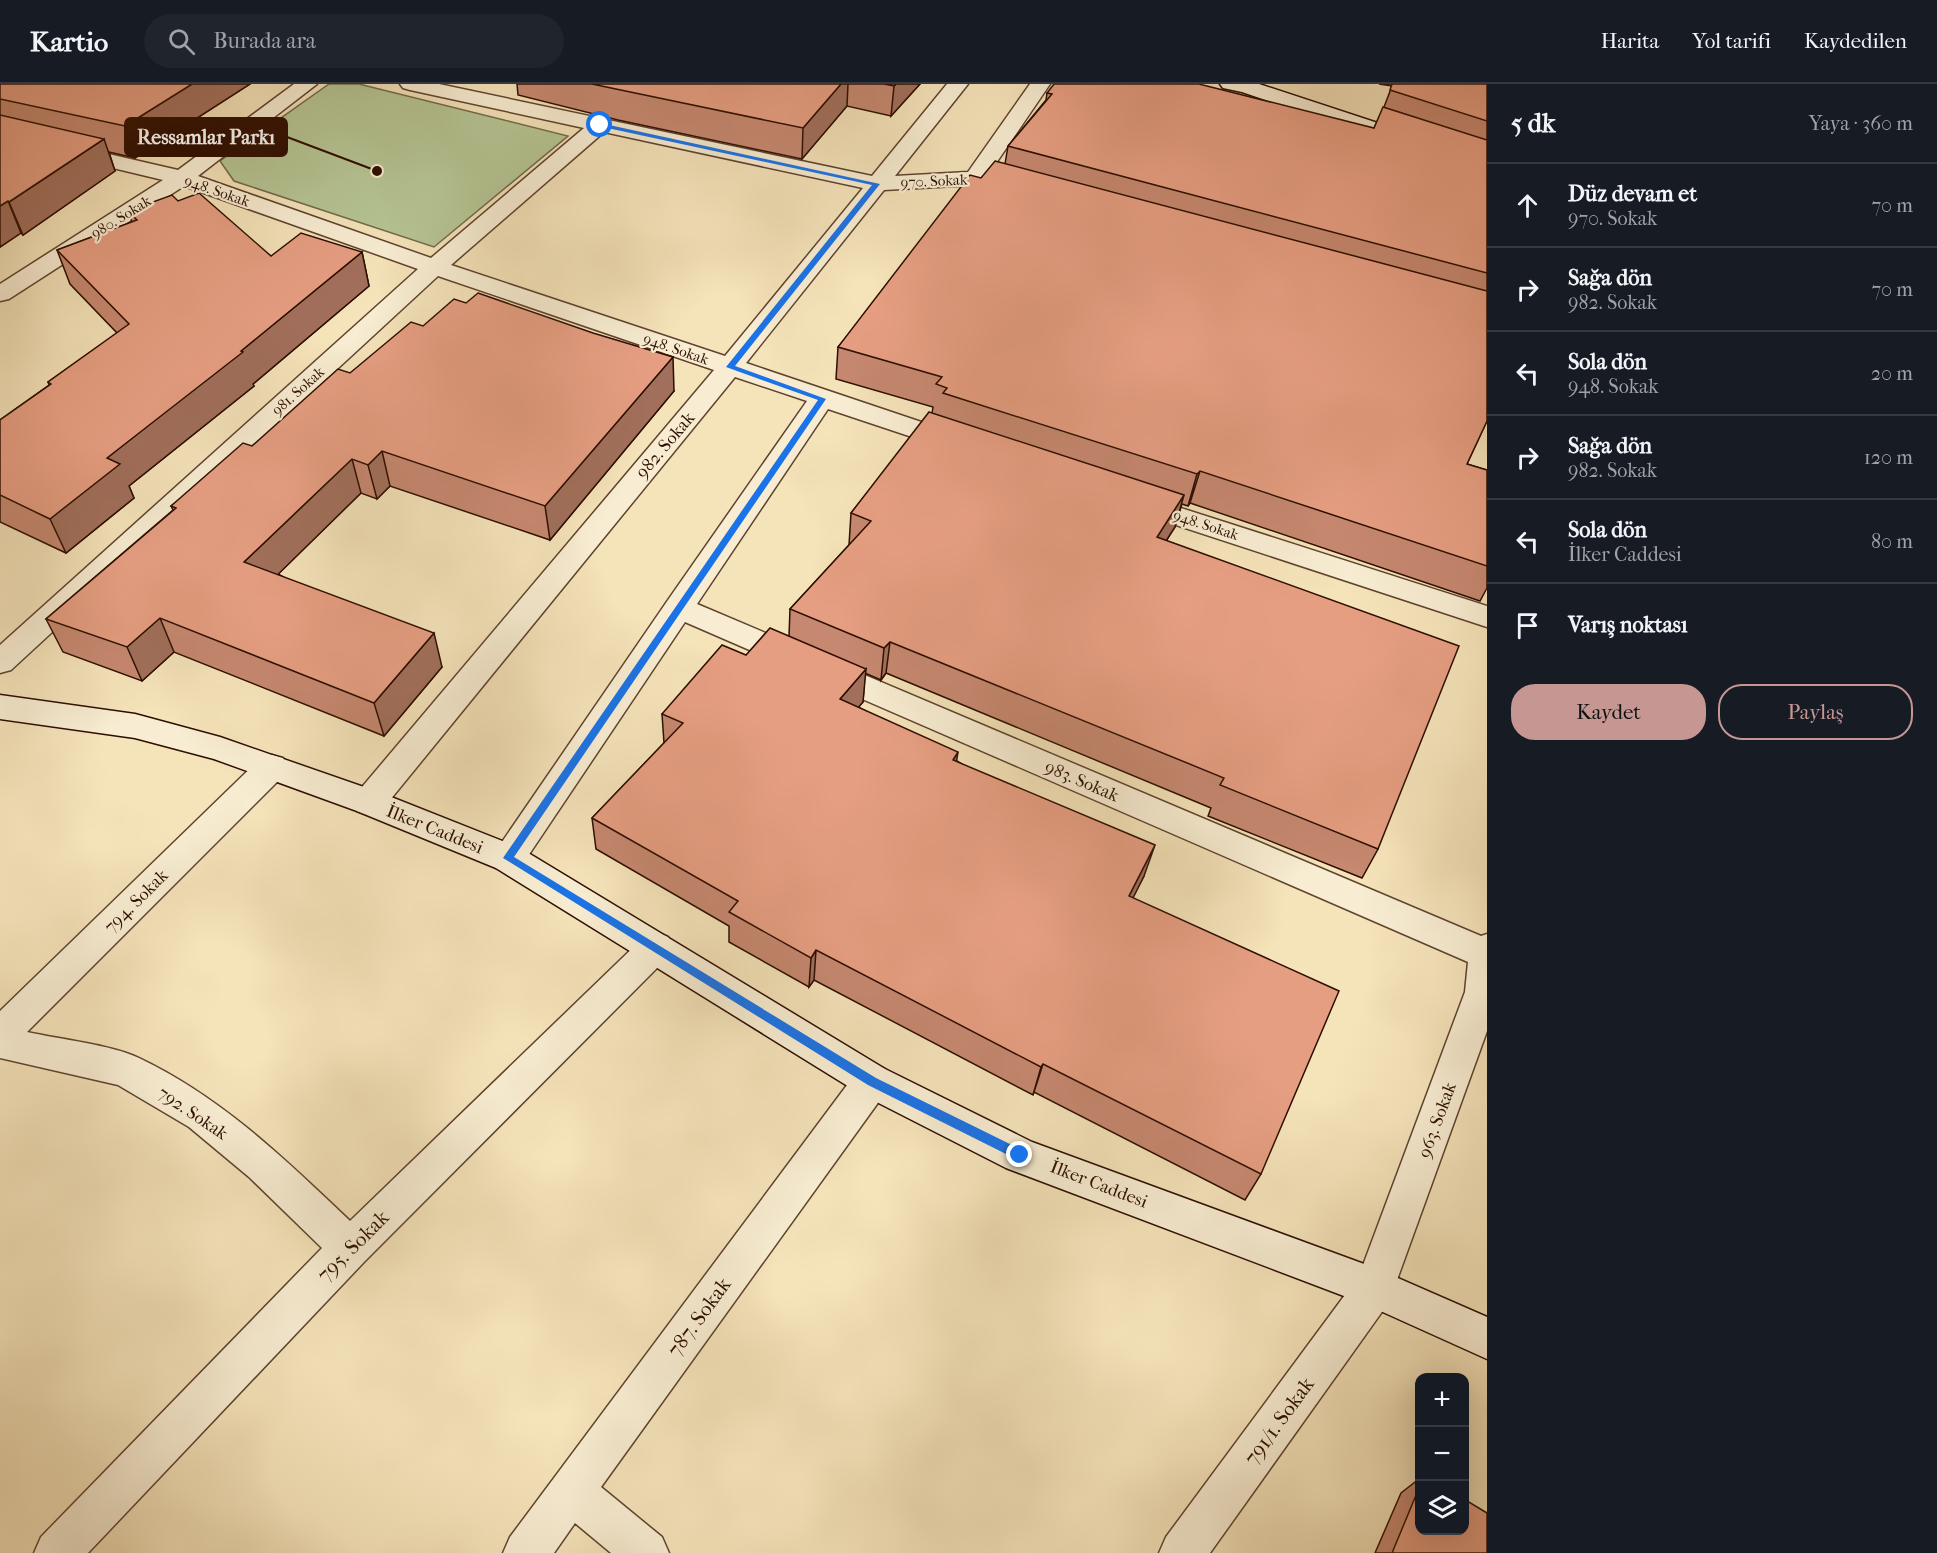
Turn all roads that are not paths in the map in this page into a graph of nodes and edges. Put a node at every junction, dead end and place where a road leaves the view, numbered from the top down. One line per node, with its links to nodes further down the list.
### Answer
1 (307, 84): 9 (street, 980. Sokak)
2 (410, 84): 6 (street, 970. Sokak)
3 (957, 84): 11 (street, 982. Sokak)
4 (1040, 84): 10 (street)
5 (1240, 85): 8 (street)
6 (600, 125): 11 (street, 970. Sokak); 13 (street, 981. Sokak)
7 (0, 135): 9 (street, 948. Sokak)
8 (1421, 144)
9 (182, 178): 13 (street, 948. Sokak); 14 (street, 980. Sokak)
10 (975, 178): 11 (street, 970. Sokak); 12 (street, 970. Sokak)
11 (876, 184): 15 (street, 982. Sokak)
12 (1032, 194)
13 (434, 267): 15 (street, 948. Sokak); 21 (street, 981. Sokak)
14 (0, 294)
15 (730, 367): 16 (street, 948. Sokak); 24 (street, 982. Sokak)
16 (822, 399): 17 (street, 948. Sokak); 19 (street)
17 (980, 451)
18 (1115, 495): 20 (street, 948. Sokak)
19 (678, 607): 25 (street); 27 (street, 983. Sokak)
20 (1487, 617)
21 (0, 662)
22 (0, 707): 23 (street, İlker Caddesi)
23 (272, 767): 24 (street, İlker Caddesi); 29 (street, 794. Sokak)
24 (369, 802): 25 (street, İlker Caddesi)
25 (508, 858): 26 (street, İlker Caddesi)
26 (656, 947): 31 (street, İlker Caddesi); 32 (street, 795. Sokak)
27 (1486, 951): 28 (street, 963. Sokak)
28 (1485, 993): 33 (street, 963. Sokak)
29 (0, 1035)
30 (0, 1042): 32 (street, 792. Sokak)
31 (872, 1081): 33 (street, İlker Caddesi); 35 (street, 787. Sokak)
32 (350, 1248): 36 (street, 795. Sokak)
33 (1375, 1288): 34 (street, İlker Caddesi); 39 (street, 791/1. Sokak)
34 (1487, 1338)
35 (571, 1491): 37 (street, 787. Sokak); 38 (street)
36 (57, 1553)
37 (526, 1553)
38 (646, 1553)
39 (1182, 1553)

